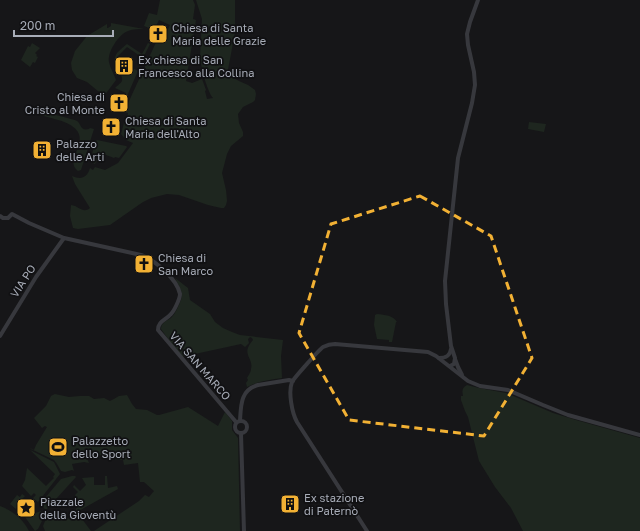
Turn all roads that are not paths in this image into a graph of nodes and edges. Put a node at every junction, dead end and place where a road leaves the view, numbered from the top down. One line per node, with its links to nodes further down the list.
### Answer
1 (478, 0): 5 (street)
2 (0, 216): 3 (street, VIA SAN MARCO)
3 (64, 238): 4 (street, VIA PO); 12 (street, VIA SAN MARCO)
4 (0, 336)
5 (452, 346): 6 (street); 8 (street)
6 (450, 353): 7 (street); 9 (street)
7 (439, 358): 9 (street); 11 (street)
8 (455, 358): 9 (street); 10 (street)
9 (449, 366): 10 (street)
10 (463, 377): 14 (street)
11 (293, 381): 12 (street); 16 (street)
12 (238, 422): 13 (street); 13 (street)
13 (240, 434): 15 (street)
14 (640, 436)
15 (244, 531)
16 (367, 531)

